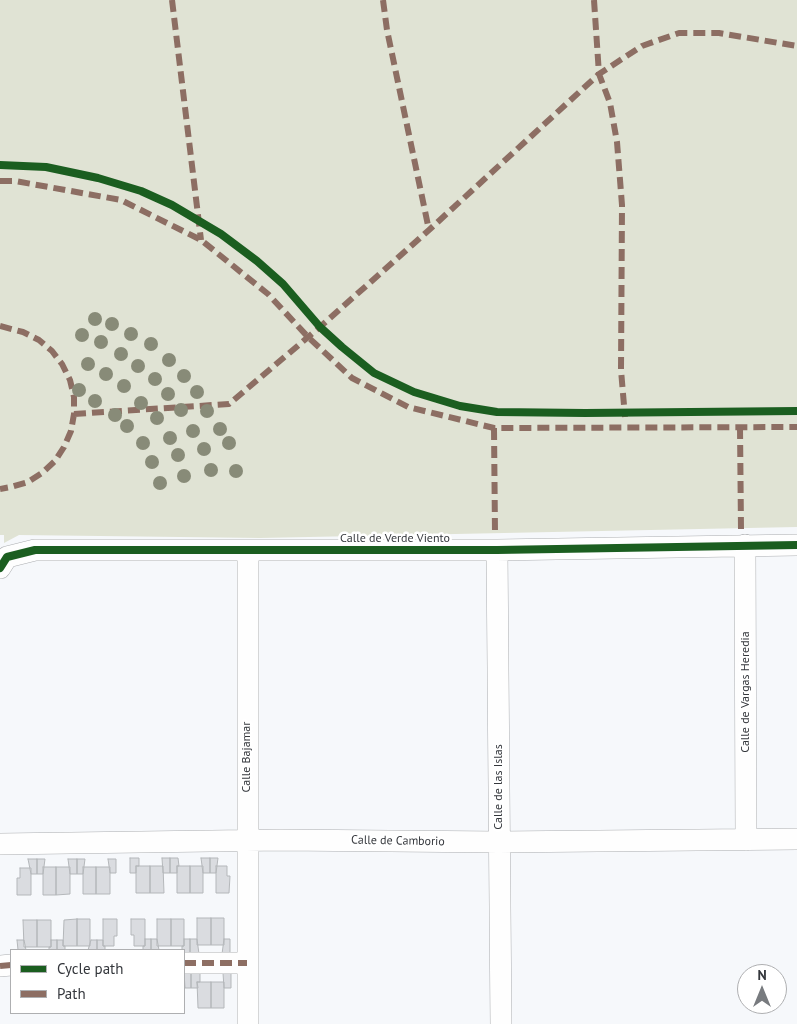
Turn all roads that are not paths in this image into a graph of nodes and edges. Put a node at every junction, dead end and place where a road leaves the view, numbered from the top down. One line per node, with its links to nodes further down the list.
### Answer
1 (745, 545): 2 (street, Calle de Verde Viento); 3 (street, Calle de Verde Viento); 7 (street, Calle de Vargas Heredia)
2 (797, 545)
3 (497, 550): 4 (street, Calle de Verde Viento); 9 (street, Calle de las Islas)
4 (248, 551): 5 (street, Calle de Verde Viento); 8 (street, Calle Bajamar)
5 (0, 568)
6 (797, 839): 7 (street, Calle de Camborio)
7 (746, 840): 9 (street, Calle de Camborio)
8 (247, 841): 9 (street, Calle de Camborio); 10 (street, Calle de Camborio); 12 (street, Calle Bajamar)
9 (499, 842): 14 (street, Calle de las Islas)
10 (0, 844)
11 (185, 963): 12 (street)
12 (247, 963): 13 (street, Calle Bajamar)
13 (248, 1024)
14 (501, 1024)

